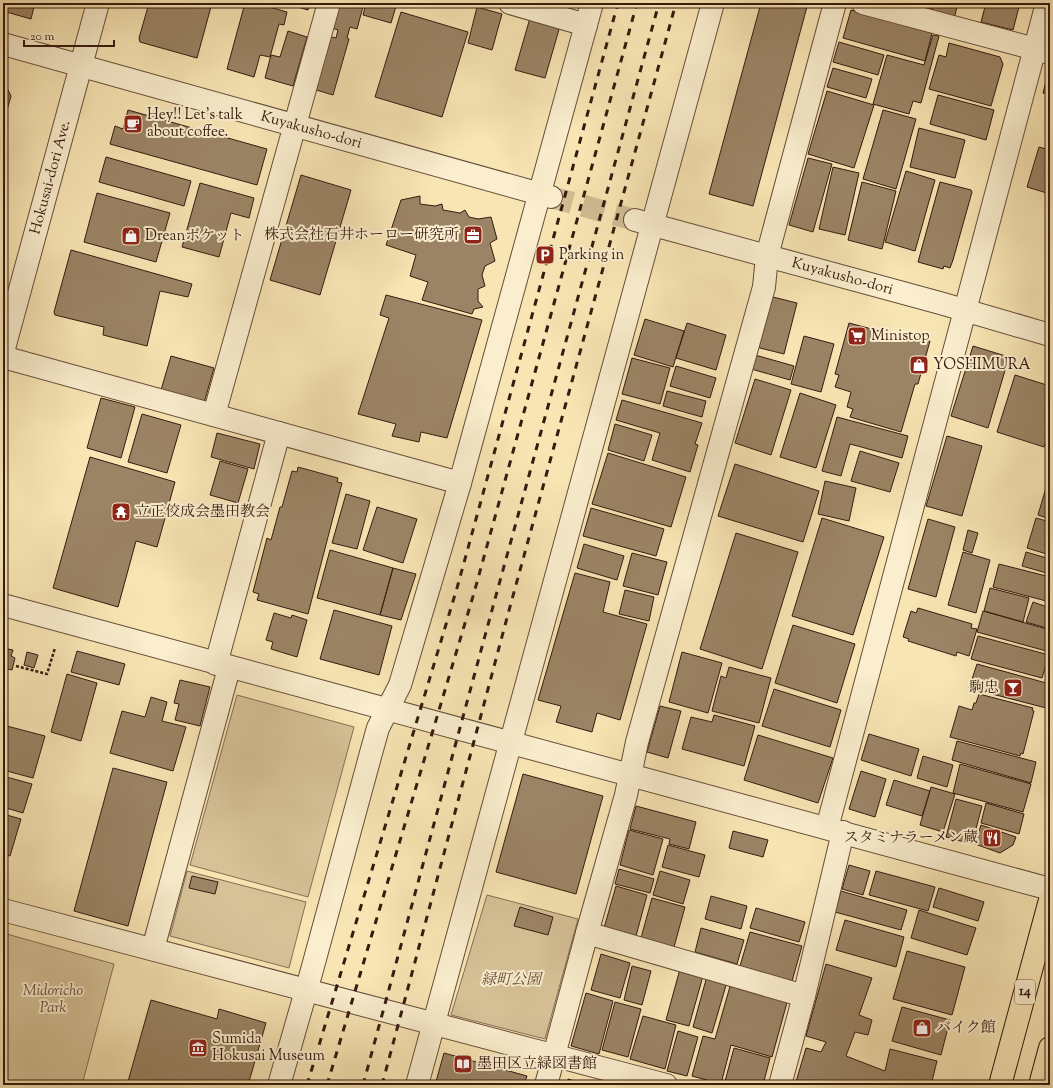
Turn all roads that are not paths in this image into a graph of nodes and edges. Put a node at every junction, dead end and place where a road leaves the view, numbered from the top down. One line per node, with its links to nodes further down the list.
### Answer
1 (98, 3): 12 (street, Hokusai-dori Ave.)
2 (329, 3): 13 (street)
3 (510, 3): 9 (street)
4 (592, 3): 9 (street)
5 (713, 3): 15 (street)
6 (835, 3): 16 (street)
7 (862, 3): 11 (street)
8 (1047, 3): 11 (street)
9 (586, 25): 14 (street)
10 (3, 44): 12 (street, Kuyakusho-dori)
11 (1042, 51): 17 (street)
12 (81, 65): 13 (street, Kuyakusho-dori); 18 (street, Hokusai-dori Ave.)
13 (295, 126): 14 (street, Kuyakusho-dori); 22 (street)
14 (545, 196): 24 (street)
15 (644, 223): 16 (street, Kuyakusho-dori); 28 (street)
16 (767, 256): 17 (street, Kuyakusho-dori); 29 (street)
17 (964, 310): 19 (street, Kuyakusho-dori); 30 (street)
18 (6, 330): 20 (street, Hokusai-dori Ave.)
19 (1050, 335)
20 (3, 352)
21 (3, 357): 22 (street)
22 (214, 415): 23 (street)
23 (279, 433): 24 (street); 26 (street)
24 (460, 483): 27 (street)
25 (3, 605): 26 (street)
26 (223, 666): 27 (street); 35 (street)
27 (387, 710): 28 (street); 36 (street)
28 (511, 742): 29 (street); 38 (street)
29 (630, 775): 30 (street); 34 (street)
30 (835, 830): 31 (street); 37 (street)
31 (1050, 889)
32 (1050, 900): 46 (highway, 14)
33 (3, 910): 35 (street)
34 (587, 933): 37 (street); 40 (street)
35 (153, 949): 36 (street)
36 (306, 990): 38 (street); 41 (street)
37 (804, 996): 45 (street)
38 (433, 1023): 40 (street); 42 (street)
39 (1050, 1048): 47 (highway)
40 (554, 1055): 43 (street); 44 (street)
41 (279, 1085)
42 (417, 1085)
43 (546, 1085)
44 (666, 1085)
45 (780, 1085)
46 (1000, 1085)
47 (1040, 1085)

